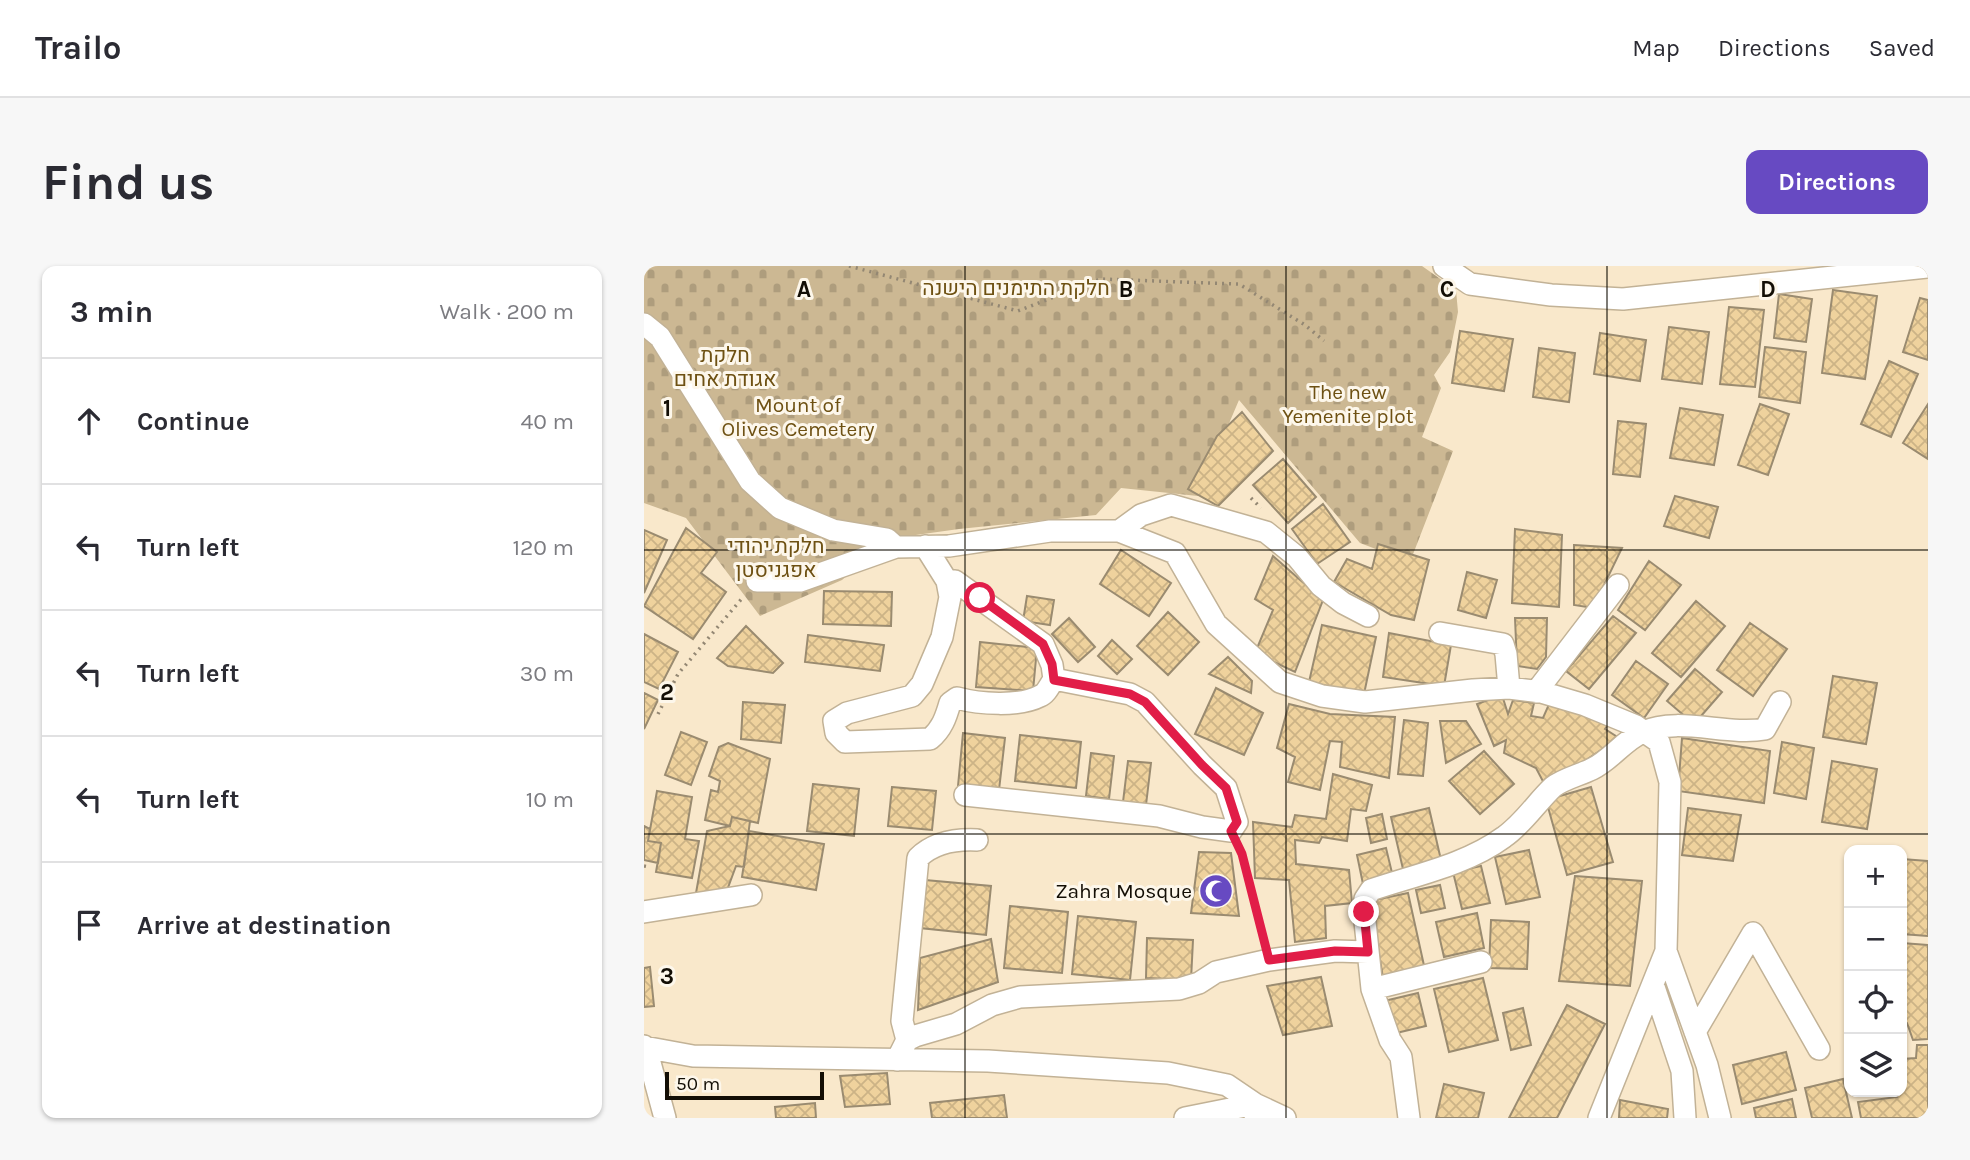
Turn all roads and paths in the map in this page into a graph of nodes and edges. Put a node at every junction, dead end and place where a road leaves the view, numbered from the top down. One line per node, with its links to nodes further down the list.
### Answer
1 (849, 266): 5 (path)
2 (1444, 266): 3 (street)
3 (1928, 267)
4 (644, 324): 8 (street)
5 (1325, 341)
6 (1119, 531): 7 (street); 12 (street); 15 (street)
7 (925, 546): 8 (street); 10 (street)
8 (896, 547): 9 (street)
9 (757, 581): 18 (path)
10 (947, 581): 14 (street); 14 (street)
11 (1618, 585): 16 (street)
12 (1368, 616)
13 (1440, 633): 15 (street)
14 (1054, 680): 21 (street)
15 (1509, 688): 16 (street)
16 (1536, 692): 19 (street)
17 (1780, 702): 19 (street)
18 (658, 714)
19 (1643, 732): 25 (street); 26 (street)
20 (965, 795): 21 (street)
21 (1231, 831): 27 (path)
22 (977, 840): 32 (street)
23 (751, 895): 24 (street)
24 (644, 912)
25 (1666, 951): 29 (street); 31 (street)
26 (1368, 952): 27 (street); 30 (street)
27 (1269, 960): 32 (street)
28 (1481, 962): 30 (street)
29 (1653, 984): 41 (street); 42 (street)
30 (1372, 989): 40 (street)
31 (1695, 1032): 34 (street); 43 (street)
32 (907, 1040): 35 (street)
33 (645, 1047): 35 (street); 37 (street)
34 (1819, 1049)
35 (897, 1060): 36 (street)
36 (1254, 1111): 38 (street); 39 (street)
37 (665, 1118)
38 (1185, 1118)
39 (1285, 1118)
40 (1409, 1118)
41 (1599, 1118)
42 (1685, 1118)
43 (1720, 1118)

